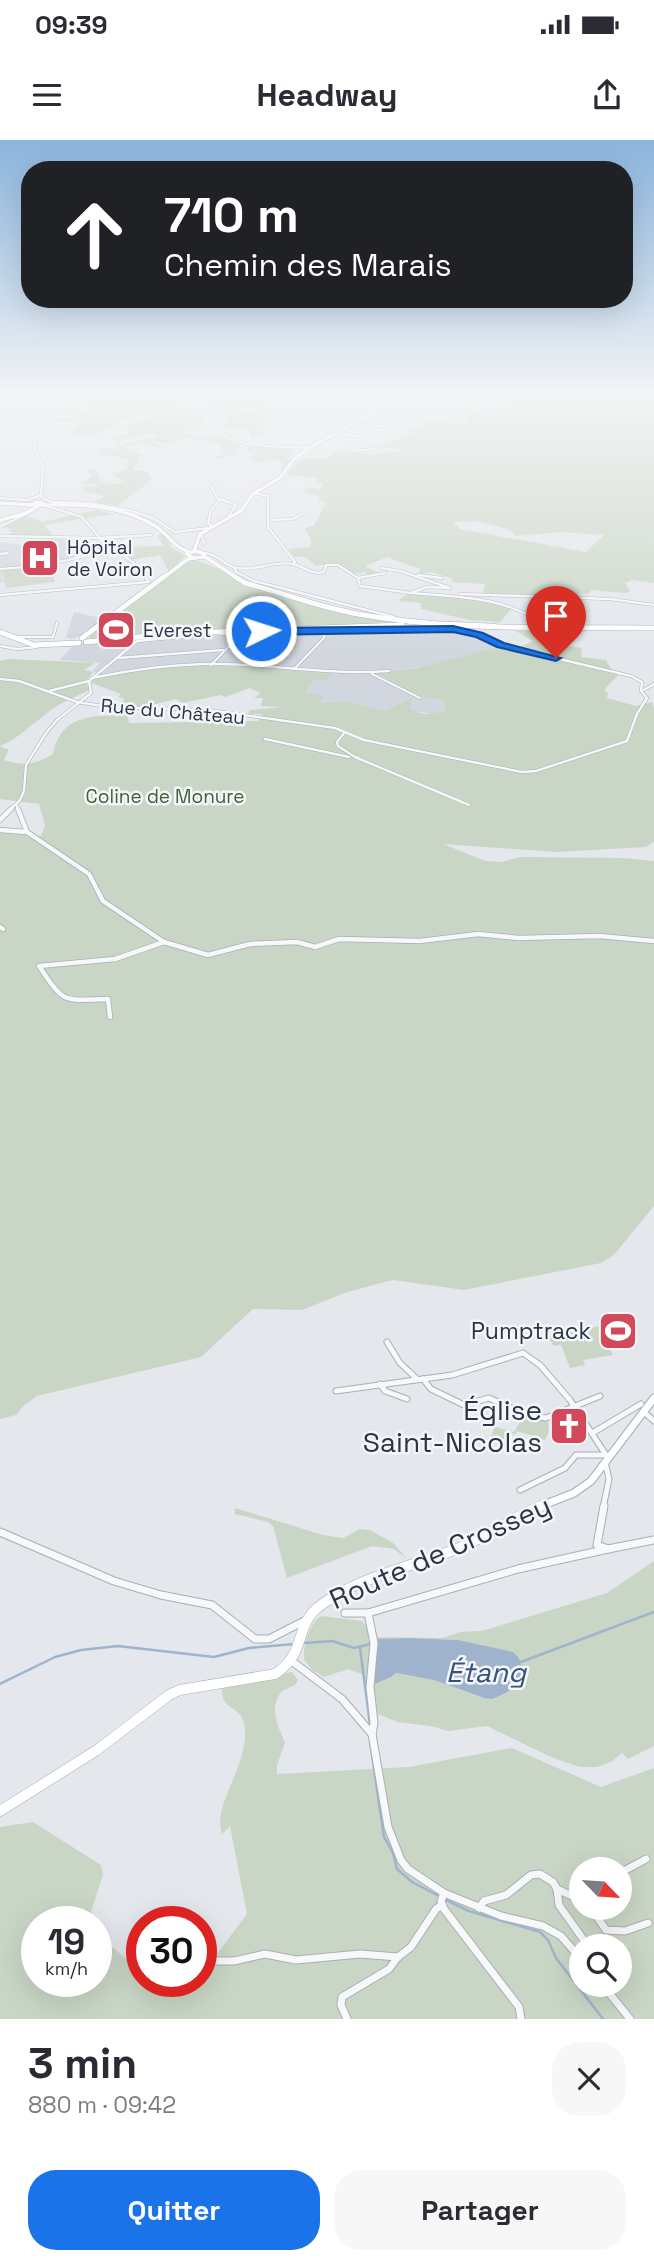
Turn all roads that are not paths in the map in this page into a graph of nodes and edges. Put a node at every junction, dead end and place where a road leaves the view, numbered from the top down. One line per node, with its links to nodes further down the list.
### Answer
1 (215, 484): 6 (street)
2 (41, 485): 5 (street)
3 (268, 485): 4 (main road)
4 (254, 493): 10 (main road); 12 (street)
5 (40, 496): 7 (street); 14 (street)
6 (220, 499): 10 (street); 14 (street)
7 (0, 500): 8 (main road)
8 (36, 505): 11 (main road); 23 (main road)
9 (304, 513): 12 (street)
10 (228, 517): 14 (main road)
11 (0, 520)
12 (269, 520): 26 (street)
13 (0, 527): 18 (street)
14 (210, 527): 19 (main road)
15 (151, 535): 17 (street)
16 (0, 536): 18 (street)
17 (134, 537): 18 (street); 21 (street)
18 (99, 538): 21 (street)
19 (200, 538): 20 (street); 23 (main road); 25 (main road)
20 (204, 544)
21 (112, 550): 29 (street); 35 (street)
22 (8, 553): 24 (street)
23 (190, 553): 25 (main road); 25 (main road); 30 (main road)
24 (0, 554)
25 (201, 555): 27 (street); 30 (main road); 41 (main road)
26 (293, 564): 27 (street); 33 (street)
27 (234, 567): 42 (street)
28 (381, 568): 32 (street)
29 (0, 569)
30 (174, 570): 35 (main road)
31 (385, 573): 33 (street)
32 (417, 576): 34 (street); 36 (street)
33 (358, 578): 36 (street)
34 (442, 578)
35 (150, 584): 38 (street); 53 (main road)
36 (411, 593): 37 (street)
37 (426, 594): 39 (street); 42 (street)
38 (0, 595)
39 (654, 604)
40 (57, 622): 51 (street)
41 (421, 622): 43 (main road); 44 (main road)
42 (544, 625): 44 (main road)
43 (463, 626): 45 (main road); 49 (main road)
44 (580, 628): 45 (main road)
45 (609, 628): 46 (main road)
46 (654, 628)
47 (325, 629): 49 (street); 59 (street); 65 (street)
48 (0, 631): 51 (main road)
49 (243, 632): 50 (main road); 50 (main road); 52 (street); 56 (street)
50 (186, 633): 52 (main road)
51 (14, 637): 54 (main road)
52 (136, 639): 53 (main road); 57 (street)
53 (83, 640): 54 (main road)
54 (43, 645): 55 (street)
55 (0, 646)
56 (223, 650): 57 (street); 58 (street)
57 (118, 658): 63 (street)
58 (211, 665): 59 (street); 63 (street)
59 (293, 669): 61 (street)
60 (389, 671): 61 (street)
61 (368, 673): 67 (street)
62 (0, 680): 66 (street, Rue du Château)
63 (90, 680): 66 (street); 68 (street)
64 (654, 684): 65 (street)
65 (641, 691): 69 (street, Rue du Château)
66 (47, 692): 68 (street, Rue du Château)
67 (420, 698)
68 (83, 702): 69 (street, Rue du Château); 73 (street)
69 (345, 732): 71 (street)
70 (265, 739): 71 (street)
71 (355, 758): 72 (street)
72 (469, 805)
73 (17, 806): 74 (street); 76 (street)
74 (0, 820)
75 (0, 830): 76 (street)
76 (27, 832): 78 (street)
77 (654, 941): 78 (street)
78 (164, 942): 79 (street)
79 (110, 1017)
80 (387, 1342): 81 (street)
81 (420, 1379): 82 (street); 87 (street); 87 (street)
82 (380, 1384): 83 (street); 86 (street)
83 (336, 1391)
84 (600, 1396): 87 (street)
85 (654, 1398): 88 (main road, Route de Crossey)
86 (407, 1399)
87 (573, 1405): 90 (street)
88 (642, 1407): 89 (street); 90 (street); 91 (main road, Route de Crossey)
89 (654, 1421)
90 (594, 1432): 91 (street)
91 (606, 1458): 92 (street); 95 (street); 98 (main road, Route de Crossey)
92 (520, 1490)
93 (0, 1532): 98 (street)
94 (654, 1540): 95 (street)
95 (608, 1549): 97 (street)
96 (345, 1613): 97 (street)
97 (368, 1613): 100 (street)
98 (306, 1620): 99 (main road, Route de Crossey)
99 (293, 1662): 100 (street); 101 (main road)
100 (372, 1734): 105 (street)
101 (0, 1811)
102 (646, 1858): 103 (street)
103 (632, 1866)
104 (557, 1889): 106 (street); 108 (street); 111 (street)
105 (444, 1893): 107 (street); 108 (street)
106 (569, 1894)
107 (442, 1905): 113 (street); 117 (street)
108 (480, 1908): 112 (street)
109 (599, 1920): 110 (street)
110 (648, 1923)
111 (580, 1934)
112 (569, 1945)
113 (398, 1957): 114 (street); 116 (street)
114 (217, 1961)
115 (612, 1997): 118 (street)
116 (347, 2019)
117 (521, 2019)
118 (630, 2019)

